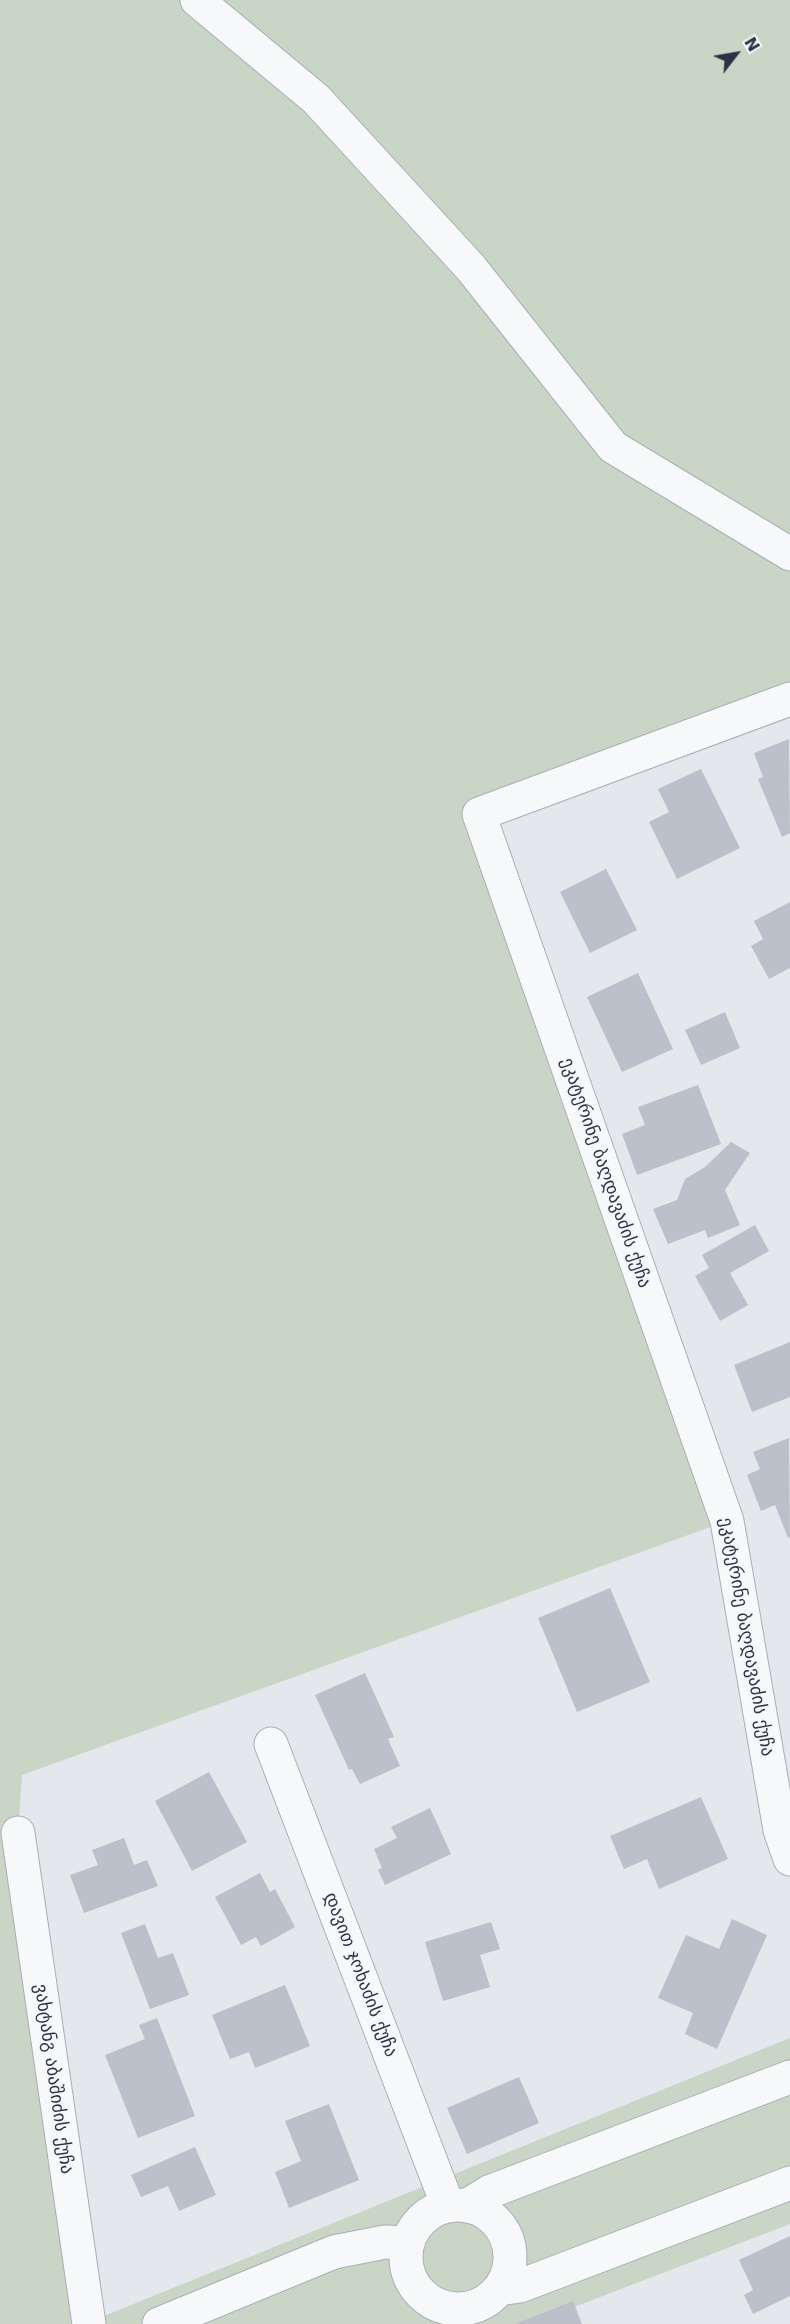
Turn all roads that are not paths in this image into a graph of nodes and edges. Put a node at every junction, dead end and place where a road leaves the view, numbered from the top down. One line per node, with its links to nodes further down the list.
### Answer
1 (197, 0): 2 (street)
2 (790, 554)
3 (790, 699): 6 (street, ეკატერინე ბაღდავაძის ქუჩა)
4 (271, 1744): 9 (street, დავით ჯოხაძის ქუჩა)
5 (18, 1833): 13 (street, ვახტანგ აბაშიძის ქუჩა)
6 (790, 1859)
7 (790, 2077): 9 (street)
8 (790, 2183): 11 (street)
9 (457, 2206): 10 (street); 11 (street)
10 (407, 2243): 12 (street); 14 (street)
11 (489, 2306): 12 (street)
12 (431, 2316)
13 (89, 2324)
14 (159, 2324)

